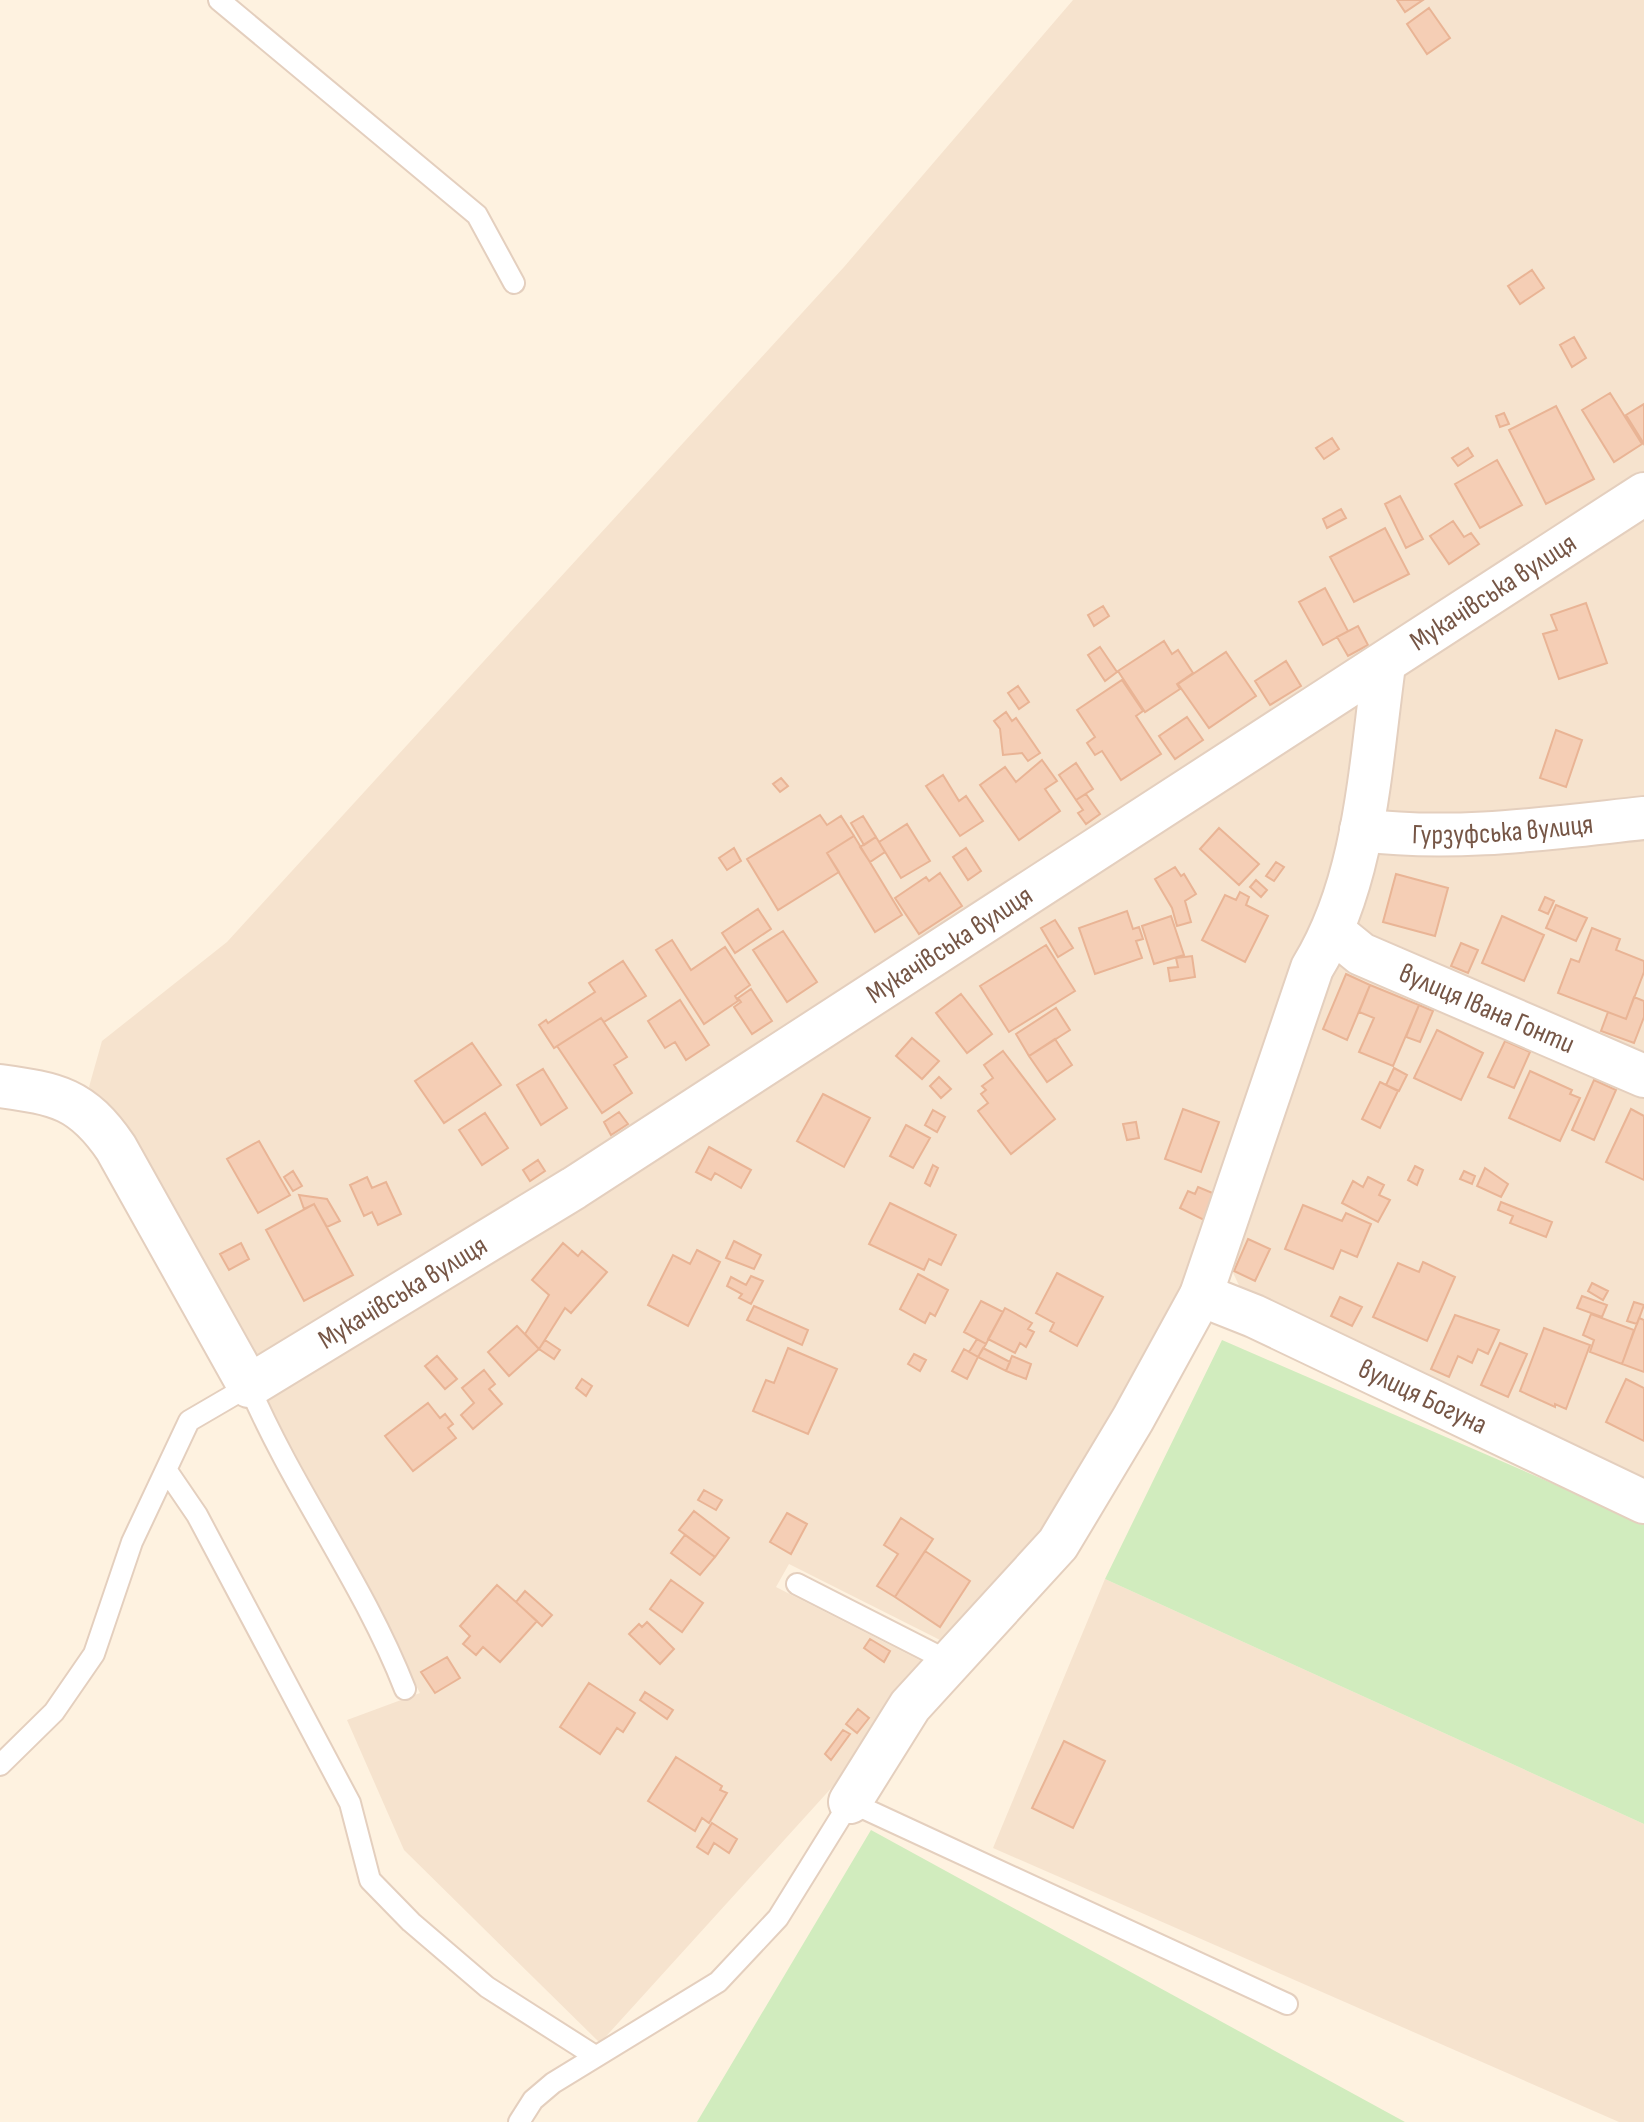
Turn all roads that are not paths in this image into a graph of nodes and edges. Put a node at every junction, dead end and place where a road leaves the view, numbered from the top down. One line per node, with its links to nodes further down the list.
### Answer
1 (219, 0): 2 (lane)
2 (514, 283)
3 (1644, 494): 4 (street, Мукачівська вулиця)
4 (1384, 665): 6 (street); 11 (street, Мукачівська вулиця)
5 (1644, 818): 6 (street, Гурзуфська вулиця)
6 (1361, 830): 7 (street)
7 (1334, 932): 8 (street, вулиця Івана Гонти); 10 (street)
8 (1644, 1076)
9 (0, 1086): 11 (street)
10 (1201, 1295): 13 (street, вулиця Богуна); 15 (street)
11 (249, 1386): 12 (lane); 16 (lane)
12 (167, 1471): 17 (lane); 20 (lane)
13 (1644, 1502)
14 (797, 1584): 15 (lane)
15 (950, 1662): 18 (street)
16 (405, 1689)
17 (0, 1765)
18 (850, 1802): 19 (lane); 20 (lane)
19 (1287, 2004)
20 (595, 2056): 21 (lane)
21 (519, 2122)

